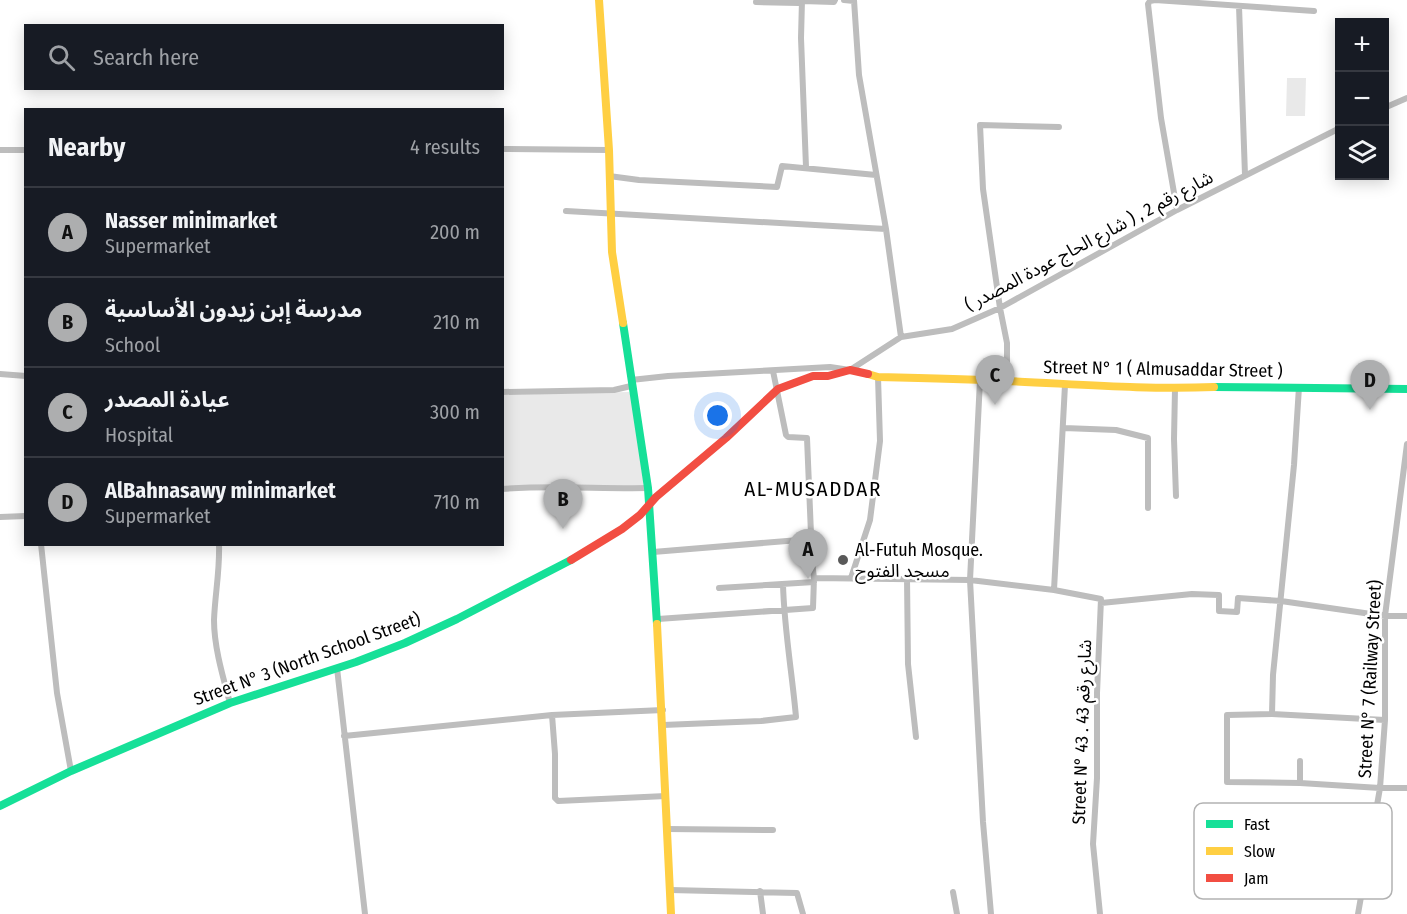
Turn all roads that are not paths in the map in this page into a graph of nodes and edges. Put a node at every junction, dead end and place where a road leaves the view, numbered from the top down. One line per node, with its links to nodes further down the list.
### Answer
1 (599, 0): 16 (street)
2 (802, 0): 3 (street); 6 (street); 17 (street)
3 (836, 0)
4 (844, 0): 5 (street)
5 (854, 0): 18 (street)
6 (756, 2)
7 (1239, 6): 8 (street); 19 (street); 21 (street)
8 (1314, 11)
9 (1407, 98): 10 (street)
10 (1389, 106)
11 (1059, 127): 25 (street)
12 (1335, 130): 19 (street, شارع رقم 2 , ( شارع الحاج عودة المصدر ))
13 (504, 149): 16 (street)
14 (0, 150): 15 (street)
15 (24, 150)
16 (609, 150): 20 (street)
17 (806, 167): 18 (street); 20 (street)
18 (876, 175): 24 (street)
19 (1245, 175): 21 (street, شارع رقم 2 , ( شارع الحاج عودة المصدر ))
20 (609, 176): 23 (street)
21 (1177, 210): 25 (street, شارع رقم 2 , ( شارع الحاج عودة المصدر ))
22 (566, 211): 23 (street)
23 (610, 214): 24 (street); 34 (street)
24 (886, 229): 26 (street)
25 (1000, 308): 26 (street, شارع رقم 2 , ( شارع الحاج عودة المصدر )); 33 (street)
26 (901, 337): 27 (street, شارع رقم 2 , ( شارع الحاج عودة المصدر ))
27 (850, 370): 28 (street, Street N° 1 ( Almusaddar Street )); 31 (street, Street N° 1 ( Almusaddar Street )); 37 (street, Street N° 3 (North School Street))
28 (774, 371): 34 (street, Street N° 1 ( Almusaddar Street )); 37 (street)
29 (0, 374): 30 (street)
30 (24, 375)
31 (878, 377): 32 (street, Street N° 1 ( Almusaddar Street )); 54 (street)
32 (980, 380): 33 (street, Street N° 1 ( Almusaddar Street )); 57 (street)
33 (1007, 381): 35 (street, Street N° 1 ( Almusaddar Street ))
34 (631, 383): 40 (street, Street N° 1 ( Almusaddar Street )); 43 (street)
35 (1065, 386): 38 (street, Street N° 1 ( Almusaddar Street )); 41 (street)
36 (1299, 387): 38 (street, Street N° 1 ( Almusaddar Street )); 39 (street, Street N° 1 ( Almusaddar Street )); 61 (street)
37 (778, 389): 46 (street, Street N° 3 (North School Street)); 50 (street)
38 (1175, 389): 45 (street)
39 (1407, 389)
40 (504, 392)
41 (1064, 428): 47 (street); 60 (street)
42 (1407, 444): 64 (street, Street N° 7 (Railway Street))
43 (648, 488): 44 (street); 46 (street)
44 (504, 489)
45 (1176, 496)
46 (648, 504): 53 (street); 67 (street, Street N° 3 (North School Street))
47 (1148, 508)
48 (24, 516): 49 (street)
49 (0, 517)
50 (806, 543): 53 (street); 56 (street)
51 (41, 546): 77 (street)
52 (219, 546): 68 (street)
53 (653, 552): 66 (street)
54 (850, 578): 55 (street); 56 (street)
55 (907, 578): 57 (street); 75 (street)
56 (814, 580): 58 (street); 63 (street)
57 (970, 580): 60 (street); 95 (street)
58 (783, 584): 59 (street); 63 (street)
59 (718, 588)
60 (1054, 590): 62 (street)
61 (1281, 601): 62 (street); 64 (street); 70 (street)
62 (1101, 603): 96 (street, Street N° 43 . شارع رقم 43)
63 (784, 610): 66 (street); 73 (street)
64 (1385, 616): 65 (street); 72 (street, Street N° 7 (Railway Street))
65 (1407, 616)
66 (658, 619): 69 (street)
67 (337, 668): 68 (street, Street N° 3 (North School Street)); 74 (street)
68 (230, 703): 77 (street, Street N° 3 (North School Street))
69 (663, 710): 71 (street); 73 (street)
70 (1272, 714): 72 (street); 78 (street)
71 (552, 716): 74 (street); 81 (street)
72 (1385, 720): 79 (street, Street N° 7 (Railway Street))
73 (663, 725): 81 (street)
74 (344, 736): 90 (street)
75 (916, 737)
76 (1300, 761): 78 (street)
77 (71, 771): 83 (street, Street N° 3 (North School Street))
78 (1300, 783): 79 (street)
79 (1380, 788): 80 (street); 82 (street, Street N° 7 (Railway Street))
80 (1407, 788)
81 (666, 796): 84 (street)
82 (1377, 803)
83 (0, 806)
84 (667, 829): 85 (street); 86 (street)
85 (772, 830)
86 (670, 890): 87 (street); 91 (street)
87 (760, 891): 92 (street); 93 (street)
88 (953, 892): 94 (street)
89 (1361, 899): 97 (street, Street N° 7 (Railway Street))
90 (365, 914)
91 (671, 914)
92 (763, 914)
93 (803, 914)
94 (957, 914)
95 (992, 914)
96 (1100, 914)
97 (1358, 914)

